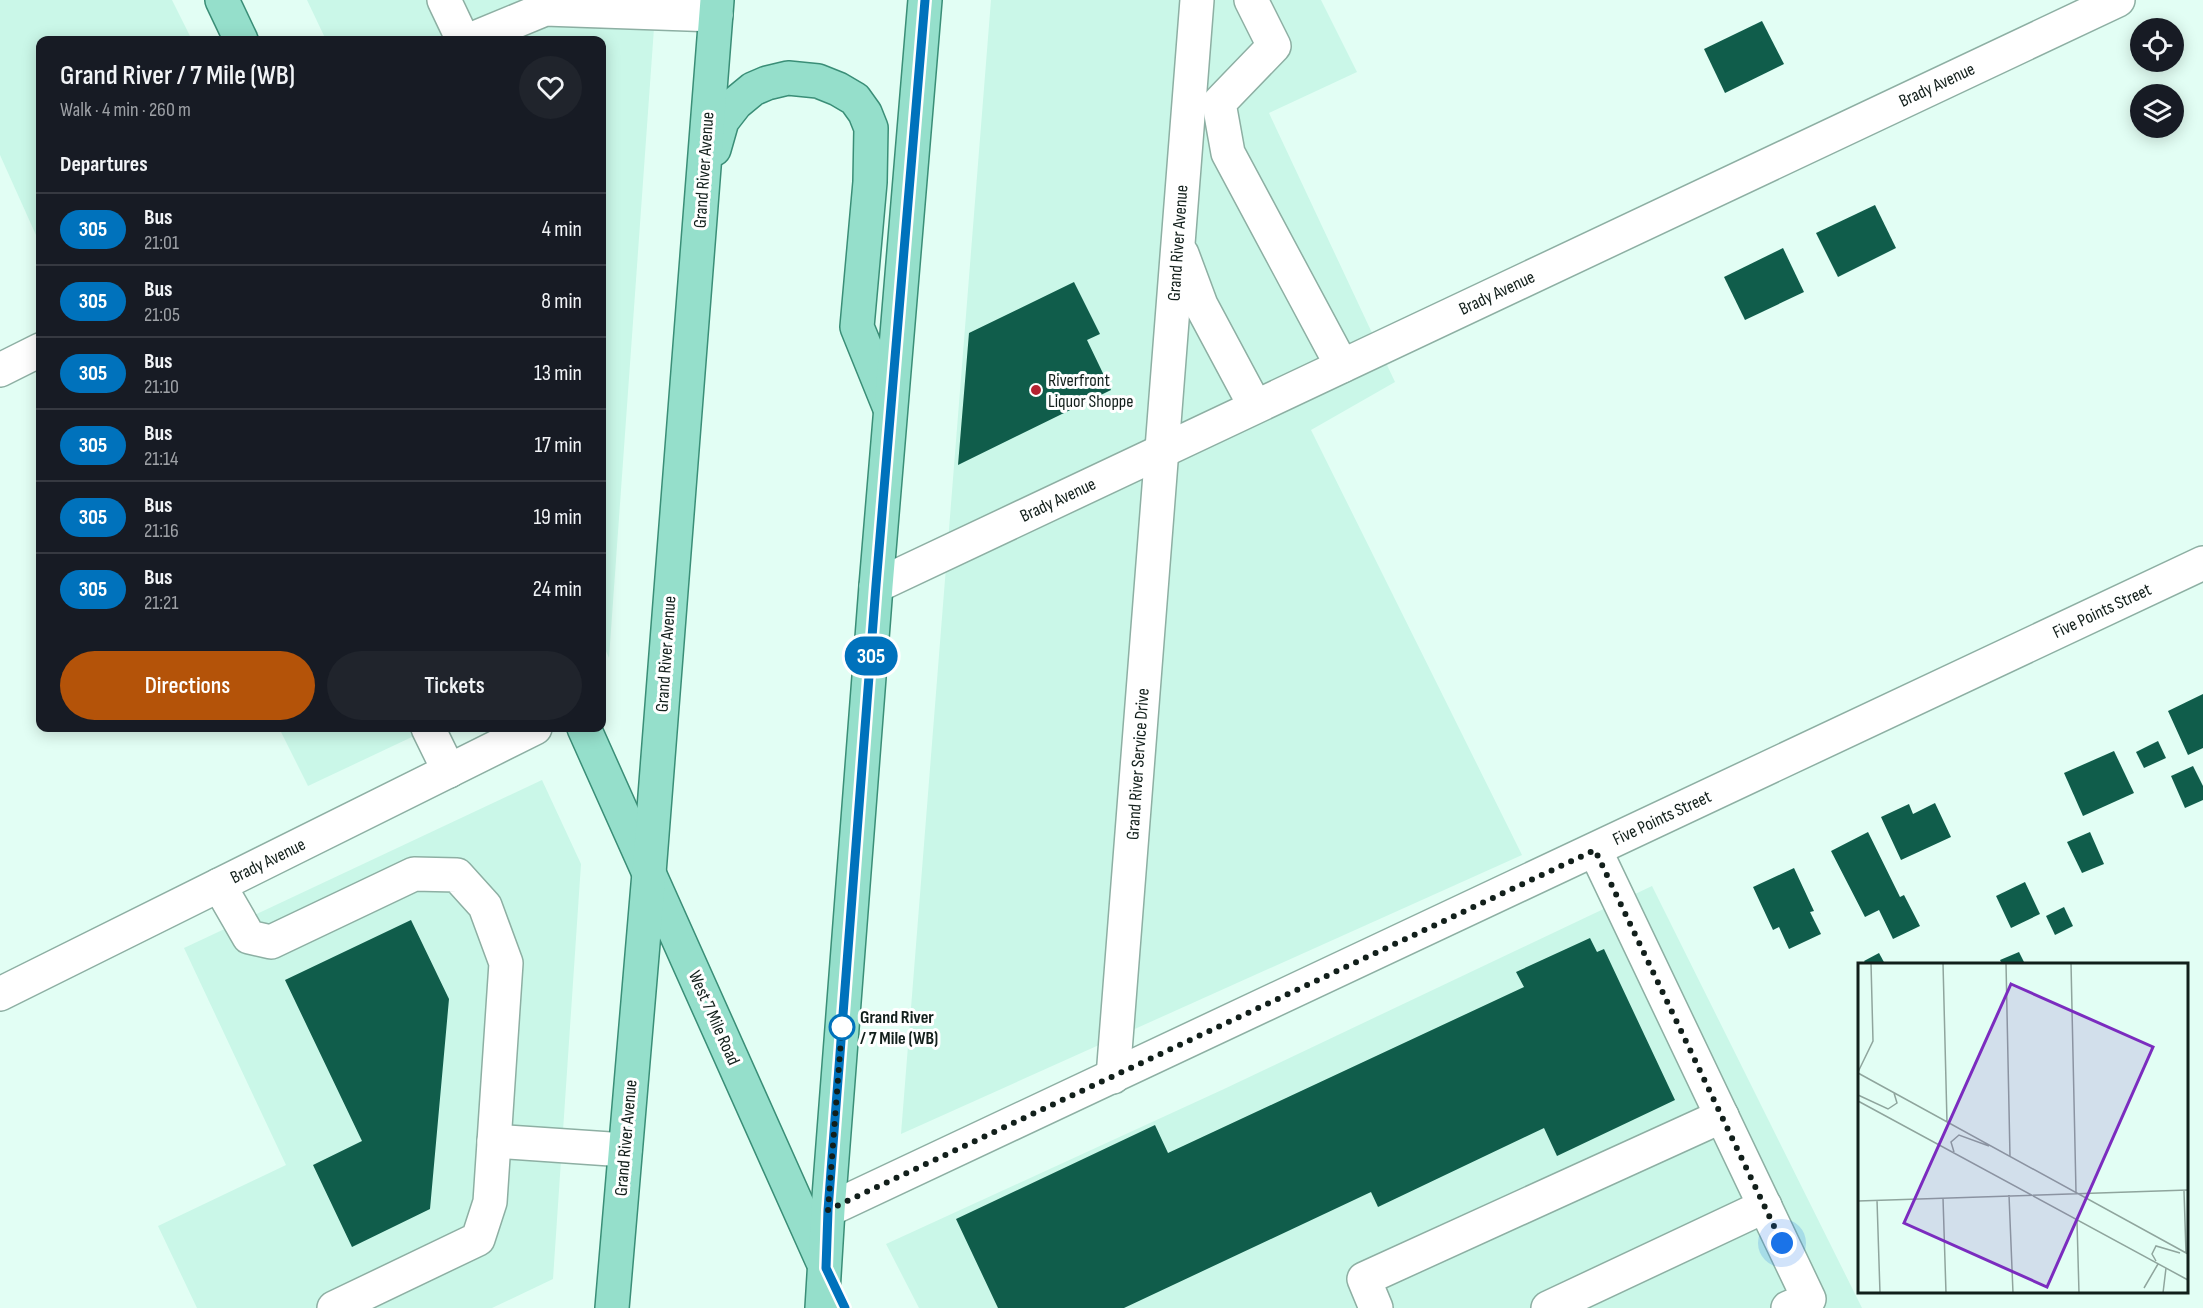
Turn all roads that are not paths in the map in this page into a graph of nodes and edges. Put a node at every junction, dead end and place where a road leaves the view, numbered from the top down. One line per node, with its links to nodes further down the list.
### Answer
1 (222, 0): 8 (main road)
2 (444, 0): 9 (street)
3 (925, 0): 17 (main road)
4 (1197, 0): 12 (street, Grand River Avenue)
5 (1251, 0): 14 (street)
6 (2118, 0): 14 (street, Brady Avenue)
7 (716, 8): 10 (street); 11 (main road, Grand River Avenue)
8 (239, 36)
9 (461, 36)
10 (480, 36)
11 (703, 182): 17 (main road); 26 (main road, Grand River Avenue)
12 (1178, 246): 16 (street); 18 (street, Grand River Avenue)
13 (36, 352): 15 (street)
14 (1342, 366): 16 (street, Brady Avenue)
15 (0, 370)
16 (1255, 406): 18 (street, Brady Avenue)
17 (892, 413): 20 (main road)
18 (1162, 450): 20 (street, Brady Avenue); 29 (street, Grand River Service Drive)
19 (2203, 563): 25 (street, Five Points Street)
20 (876, 585): 34 (main road)
21 (430, 732): 24 (street)
22 (527, 732): 24 (street, Brady Avenue)
23 (586, 732): 26 (main road, West 7 Mile Road)
24 (448, 771): 27 (street, Brady Avenue)
25 (1595, 850): 29 (street, Five Points Street); 30 (street)
26 (649, 873): 32 (main road, Grand River Avenue); 35 (main road, West 7 Mile Road)
27 (219, 885): 28 (street, Brady Avenue); 31 (street)
28 (0, 994)
29 (1113, 1077): 34 (street, Five Points Street)
30 (1722, 1116): 33 (street); 41 (street)
31 (494, 1141): 32 (street); 37 (street)
32 (625, 1150): 38 (main road, Grand River Avenue)
33 (1765, 1206): 36 (street); 42 (street)
34 (828, 1210): 35 (main road)
35 (826, 1268): 39 (main road); 40 (main road, West 7 Mile Road)
36 (1798, 1303)
37 (334, 1308)
38 (612, 1308)
39 (822, 1308)
40 (845, 1308)
41 (1376, 1308)
42 (1548, 1308)

